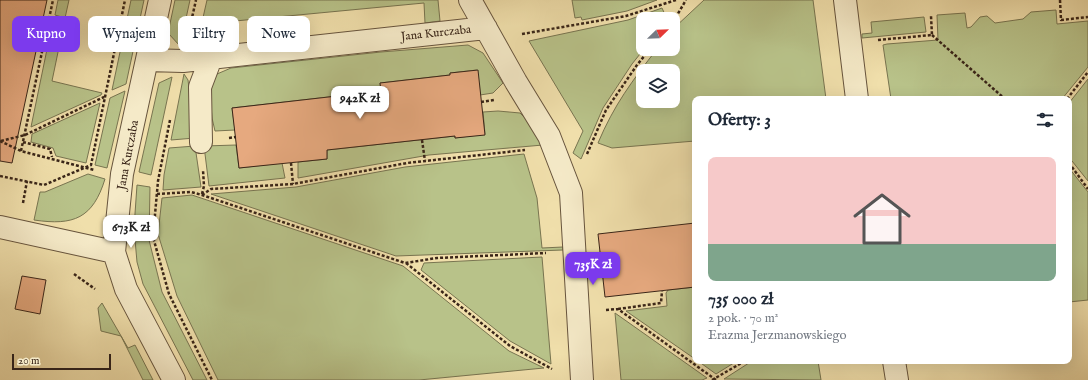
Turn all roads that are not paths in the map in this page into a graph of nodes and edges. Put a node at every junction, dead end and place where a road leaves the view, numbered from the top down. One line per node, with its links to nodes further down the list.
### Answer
1 (160, 0): 6 (street, Jana Kurczaba)
2 (470, 0): 4 (street, Jana Kurczaba)
3 (845, 0): 7 (street)
4 (489, 33): 5 (street, Jana Kurczaba); 13 (street, Jana Kurczaba)
5 (212, 58): 6 (street, Jana Kurczaba); 8 (street)
6 (147, 60): 10 (street, Jana Kurczaba)
7 (857, 96)
8 (201, 142)
9 (0, 227): 10 (street)
10 (114, 252): 12 (street)
11 (894, 364): 14 (street)
12 (174, 380)
13 (582, 380)
14 (897, 380)

